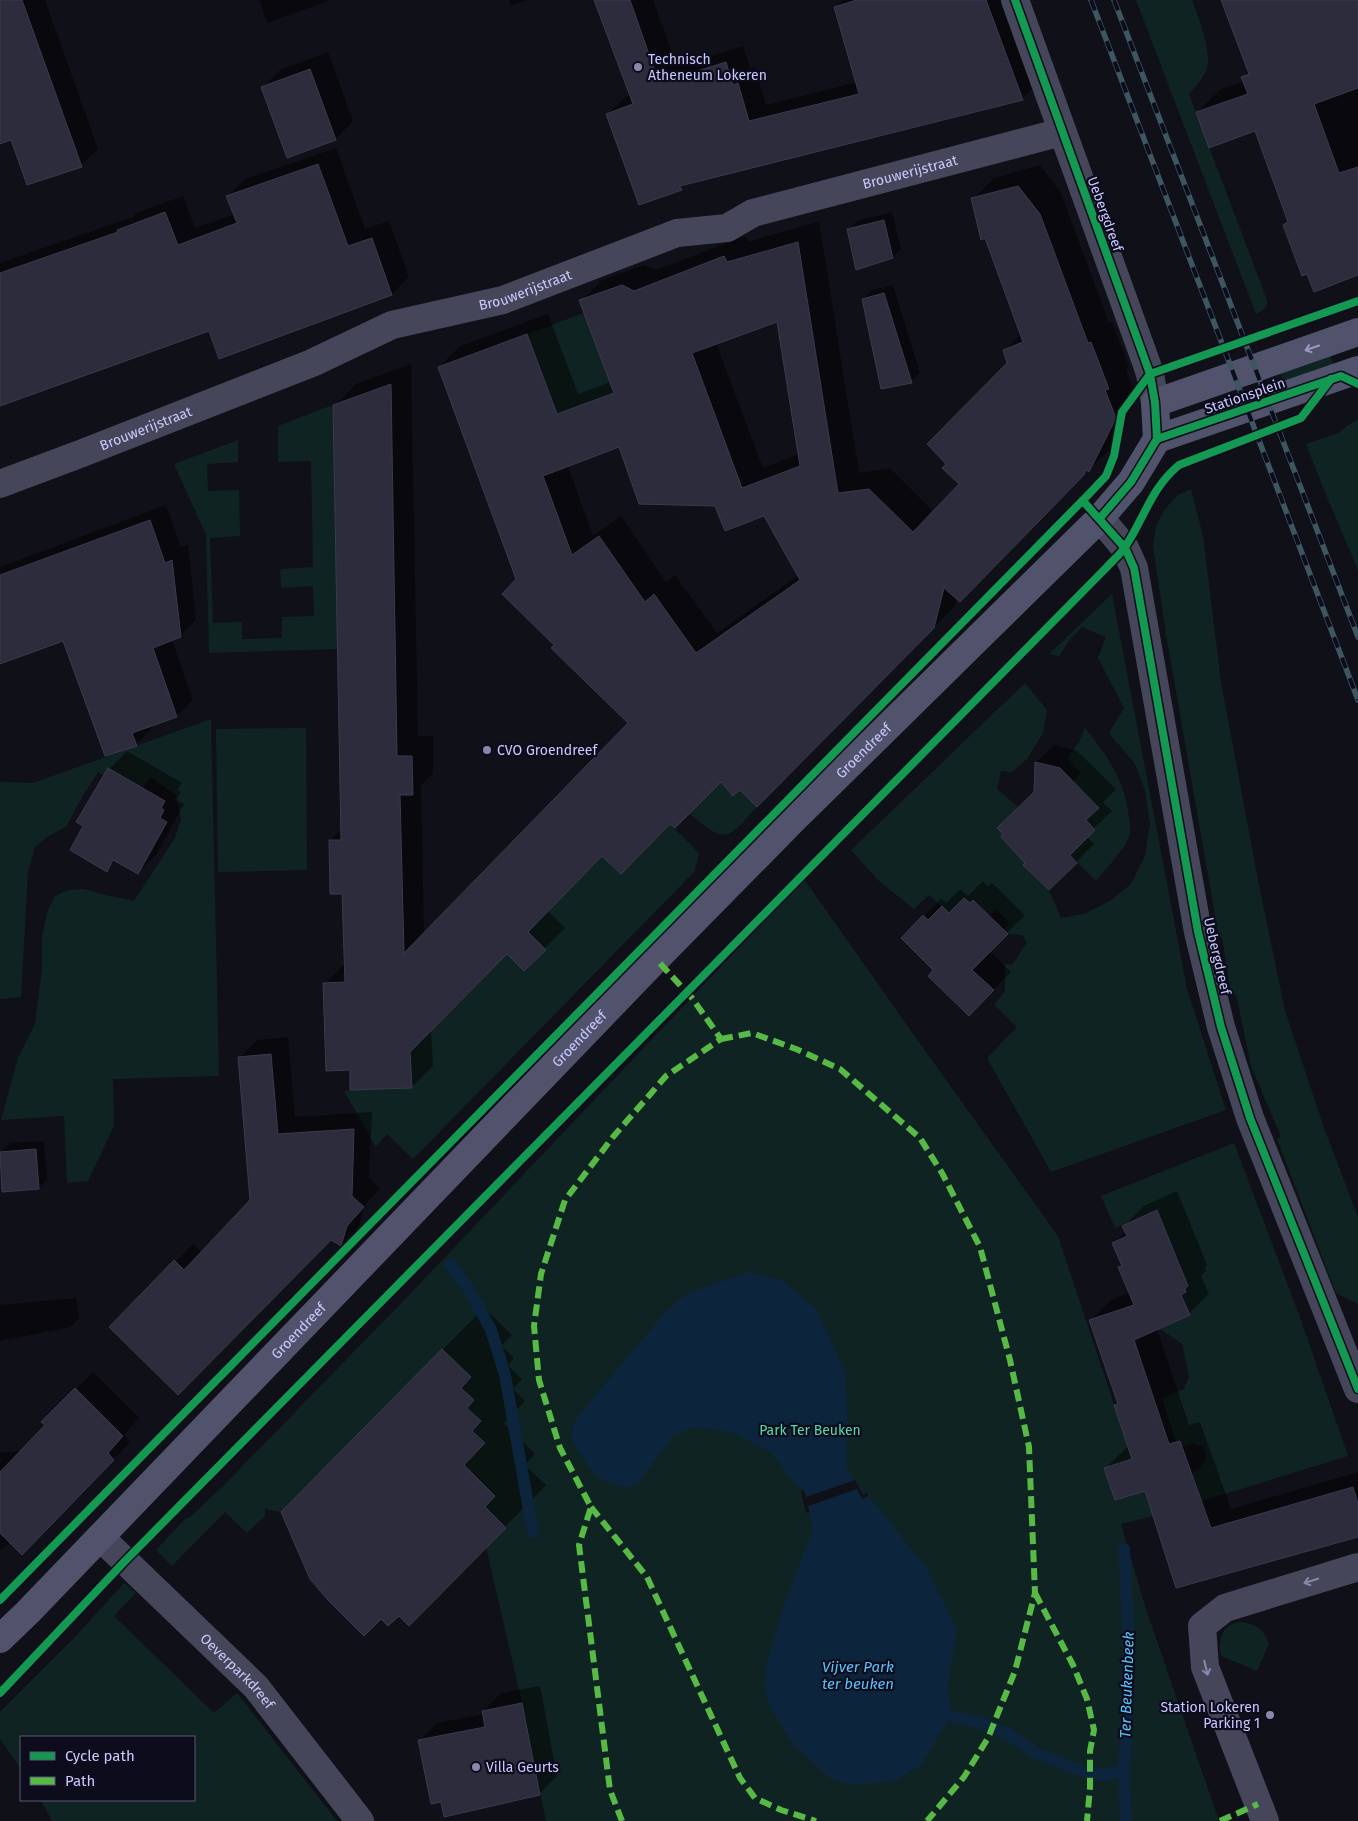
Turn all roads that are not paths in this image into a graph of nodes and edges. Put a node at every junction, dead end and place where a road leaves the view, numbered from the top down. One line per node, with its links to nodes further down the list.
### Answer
1 (1015, 0): 2 (street, Uebergdreef)
2 (1062, 132): 5 (street, Uebergdreef); 7 (street, Brouwerijstraat)
3 (1358, 332): 5 (street, Stationsplein, one-way to 5)
4 (1358, 370): 6 (street, Stationsplein)
5 (1155, 403): 6 (street, Uebergdreef)
6 (1157, 439): 8 (street, Groendreef)
7 (0, 484)
8 (1100, 518): 9 (street, Uebergdreef); 10 (street, Groendreef)
9 (1358, 1389)
10 (100, 1537): 12 (street, Groendreef); 13 (street, Oeverparkdreef)
11 (1358, 1567): 14 (street, one-way to 14)
12 (0, 1639)
13 (360, 1821)
14 (1265, 1821)

